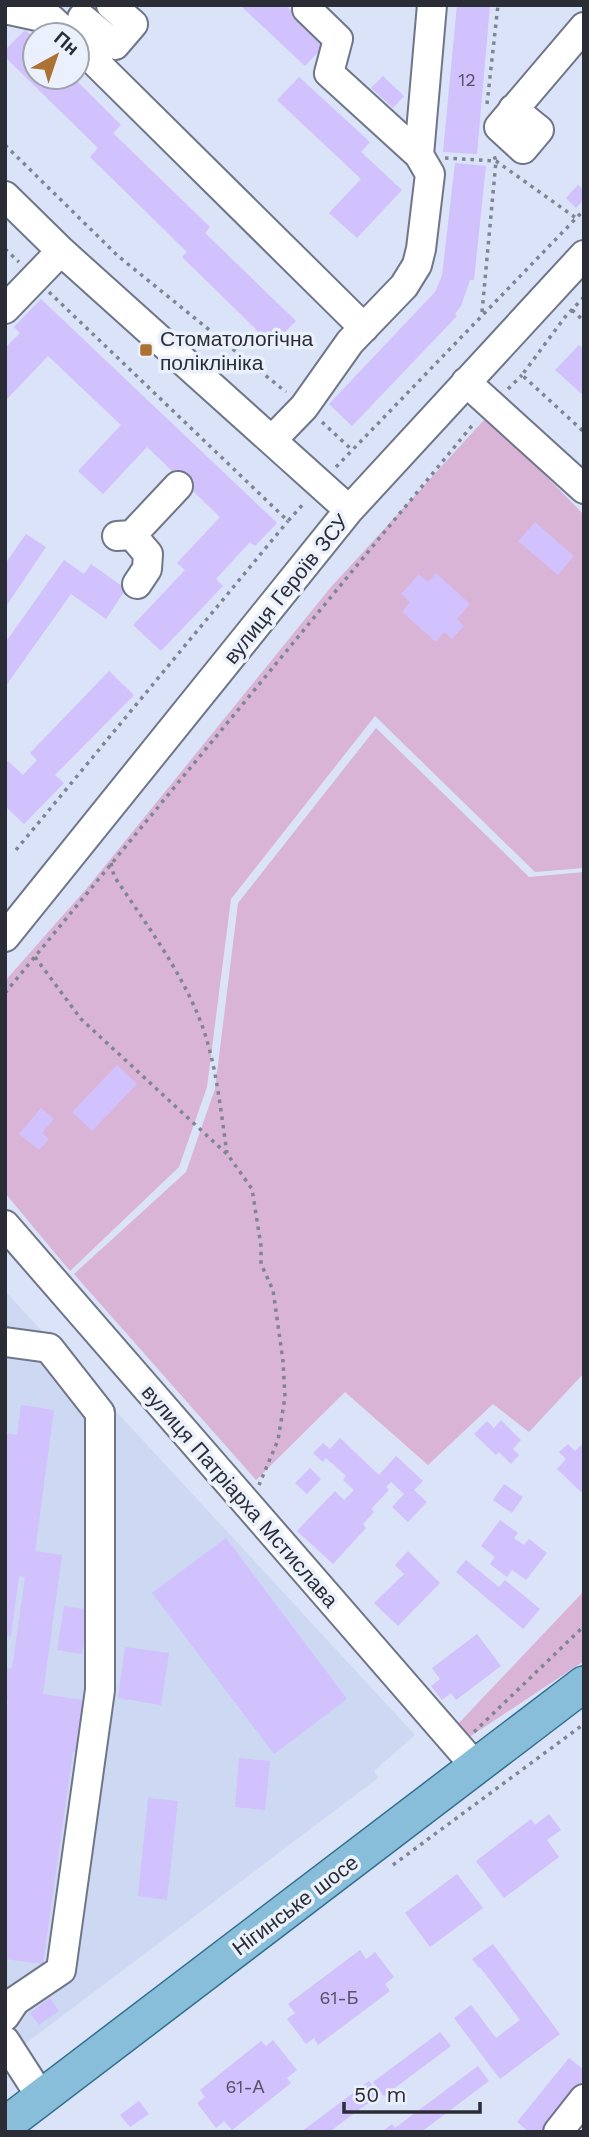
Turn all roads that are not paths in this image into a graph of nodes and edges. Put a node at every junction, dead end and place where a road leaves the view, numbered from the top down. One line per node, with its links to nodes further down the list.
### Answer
1 (111, 5): 7 (street)
2 (311, 5): 10 (street)
3 (432, 5): 10 (street)
4 (6, 7): 5 (street)
5 (58, 21)
6 (584, 27): 9 (street)
7 (91, 33)
8 (91, 41): 15 (street)
9 (500, 112)
10 (419, 155): 15 (street)
11 (5, 196): 12 (street)
12 (61, 251): 14 (street); 17 (street)
13 (584, 255): 16 (street, вулиця Героїв ЗСУ)
14 (5, 309)
15 (363, 328): 17 (street)
16 (466, 383): 19 (street); 20 (street, вулиця Героїв ЗСУ)
17 (272, 440): 20 (street)
18 (178, 486): 21 (street)
19 (584, 489)
20 (349, 510): 22 (street, вулиця Героїв ЗСУ)
21 (137, 584)
22 (5, 937)
23 (5, 1225): 26 (street, вулиця Патріарха Мстислава)
24 (5, 1342): 27 (street)
25 (584, 1684): 26 (main road, Нігинське шосе)
26 (472, 1752): 29 (main road, Нігинське шосе)
27 (5, 2016)
28 (5, 2041): 29 (street)
29 (41, 2097): 31 (main road, Нігинське шосе)
30 (584, 2099): 32 (street)
31 (5, 2125)
32 (558, 2132)

